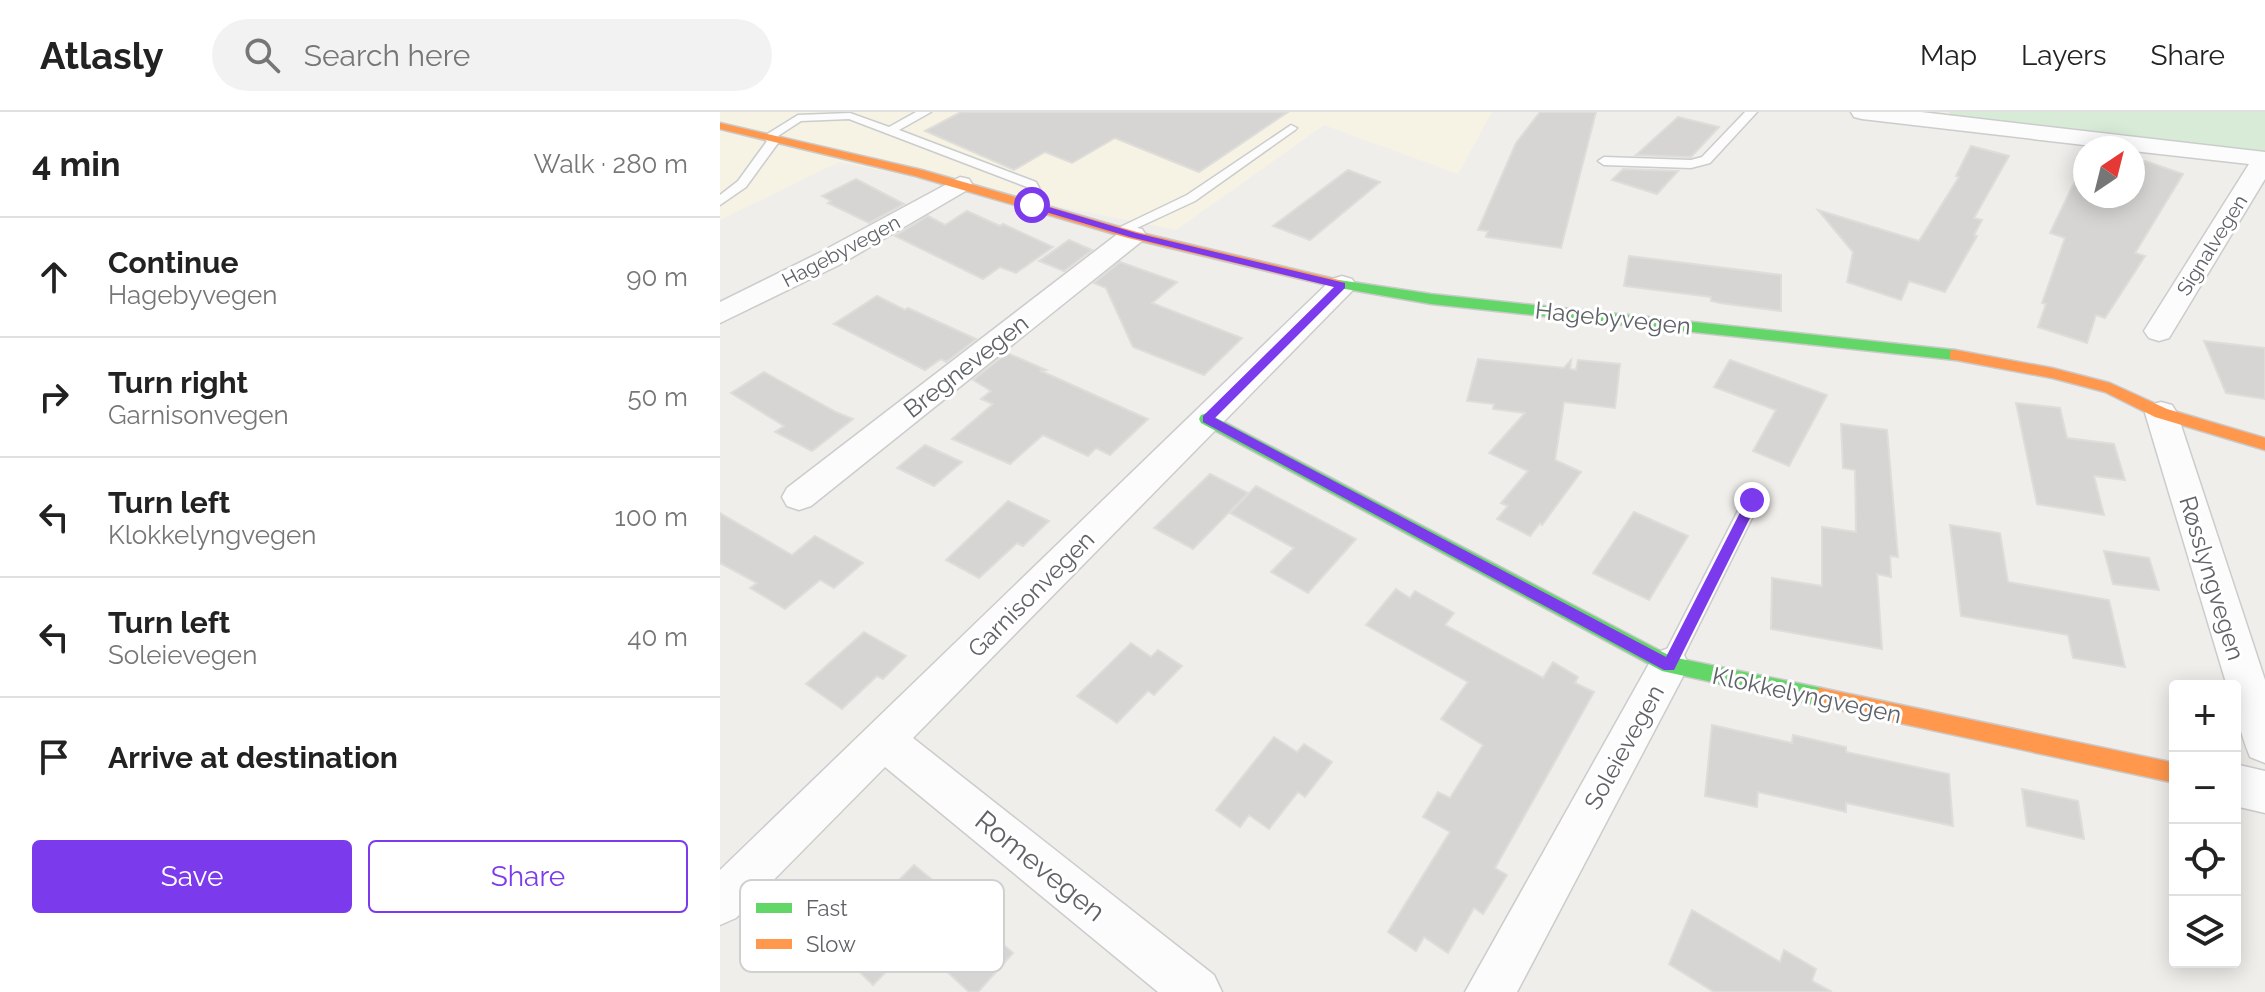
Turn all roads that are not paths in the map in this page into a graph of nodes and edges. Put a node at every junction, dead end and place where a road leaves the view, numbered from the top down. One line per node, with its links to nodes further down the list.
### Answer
1 (785, 112): 6 (lane)
2 (925, 112): 10 (lane)
3 (1751, 112): 13 (lane)
4 (1862, 112): 7 (street, Signalvegen)
5 (854, 114): 6 (lane); 10 (lane)
6 (798, 118): 11 (lane)
7 (1951, 118): 12 (street, Signalvegen)
8 (720, 126): 11 (street, Hagebyvegen)
9 (1291, 128): 17 (lane)
10 (889, 131): 16 (lane)
11 (771, 138): 14 (street, Hagebyvegen); 15 (lane)
12 (2265, 159): 20 (street, Signalvegen)
13 (1604, 161)
14 (960, 184): 16 (street, Hagebyvegen); 19 (street, Hagebyvegen)
15 (720, 201)
16 (1032, 205): 17 (street, Hagebyvegen)
17 (1126, 233): 18 (street, Hagebyvegen); 24 (street, Bregnevegen)
18 (1342, 285): 21 (street, Hagebyvegen); 22 (street, Garnisonvegen)
19 (720, 314)
20 (2159, 331)
21 (2161, 413): 23 (street, Hagebyvegen); 27 (street, Røsslyngvegen)
22 (1207, 419): 26 (street, Klokkelyngvegen); 28 (street, Garnisonvegen)
23 (2265, 444)
24 (799, 497)
25 (1752, 500): 26 (lane, Soleievegen)
26 (1669, 665): 30 (street, Klokkelyngvegen); 37 (street, Soleievegen)
27 (2253, 672): 29 (street, Røsslyngvegen)
28 (883, 740): 33 (street, Garnisonvegen); 36 (street, Romevegen)
29 (2265, 743)
30 (2169, 772)
31 (2241, 786): 32 (street)
32 (2265, 792)
33 (742, 880)
34 (740, 882): 35 (street, Garnisonvegen)
35 (720, 902)
36 (1197, 992)
37 (1490, 992)

